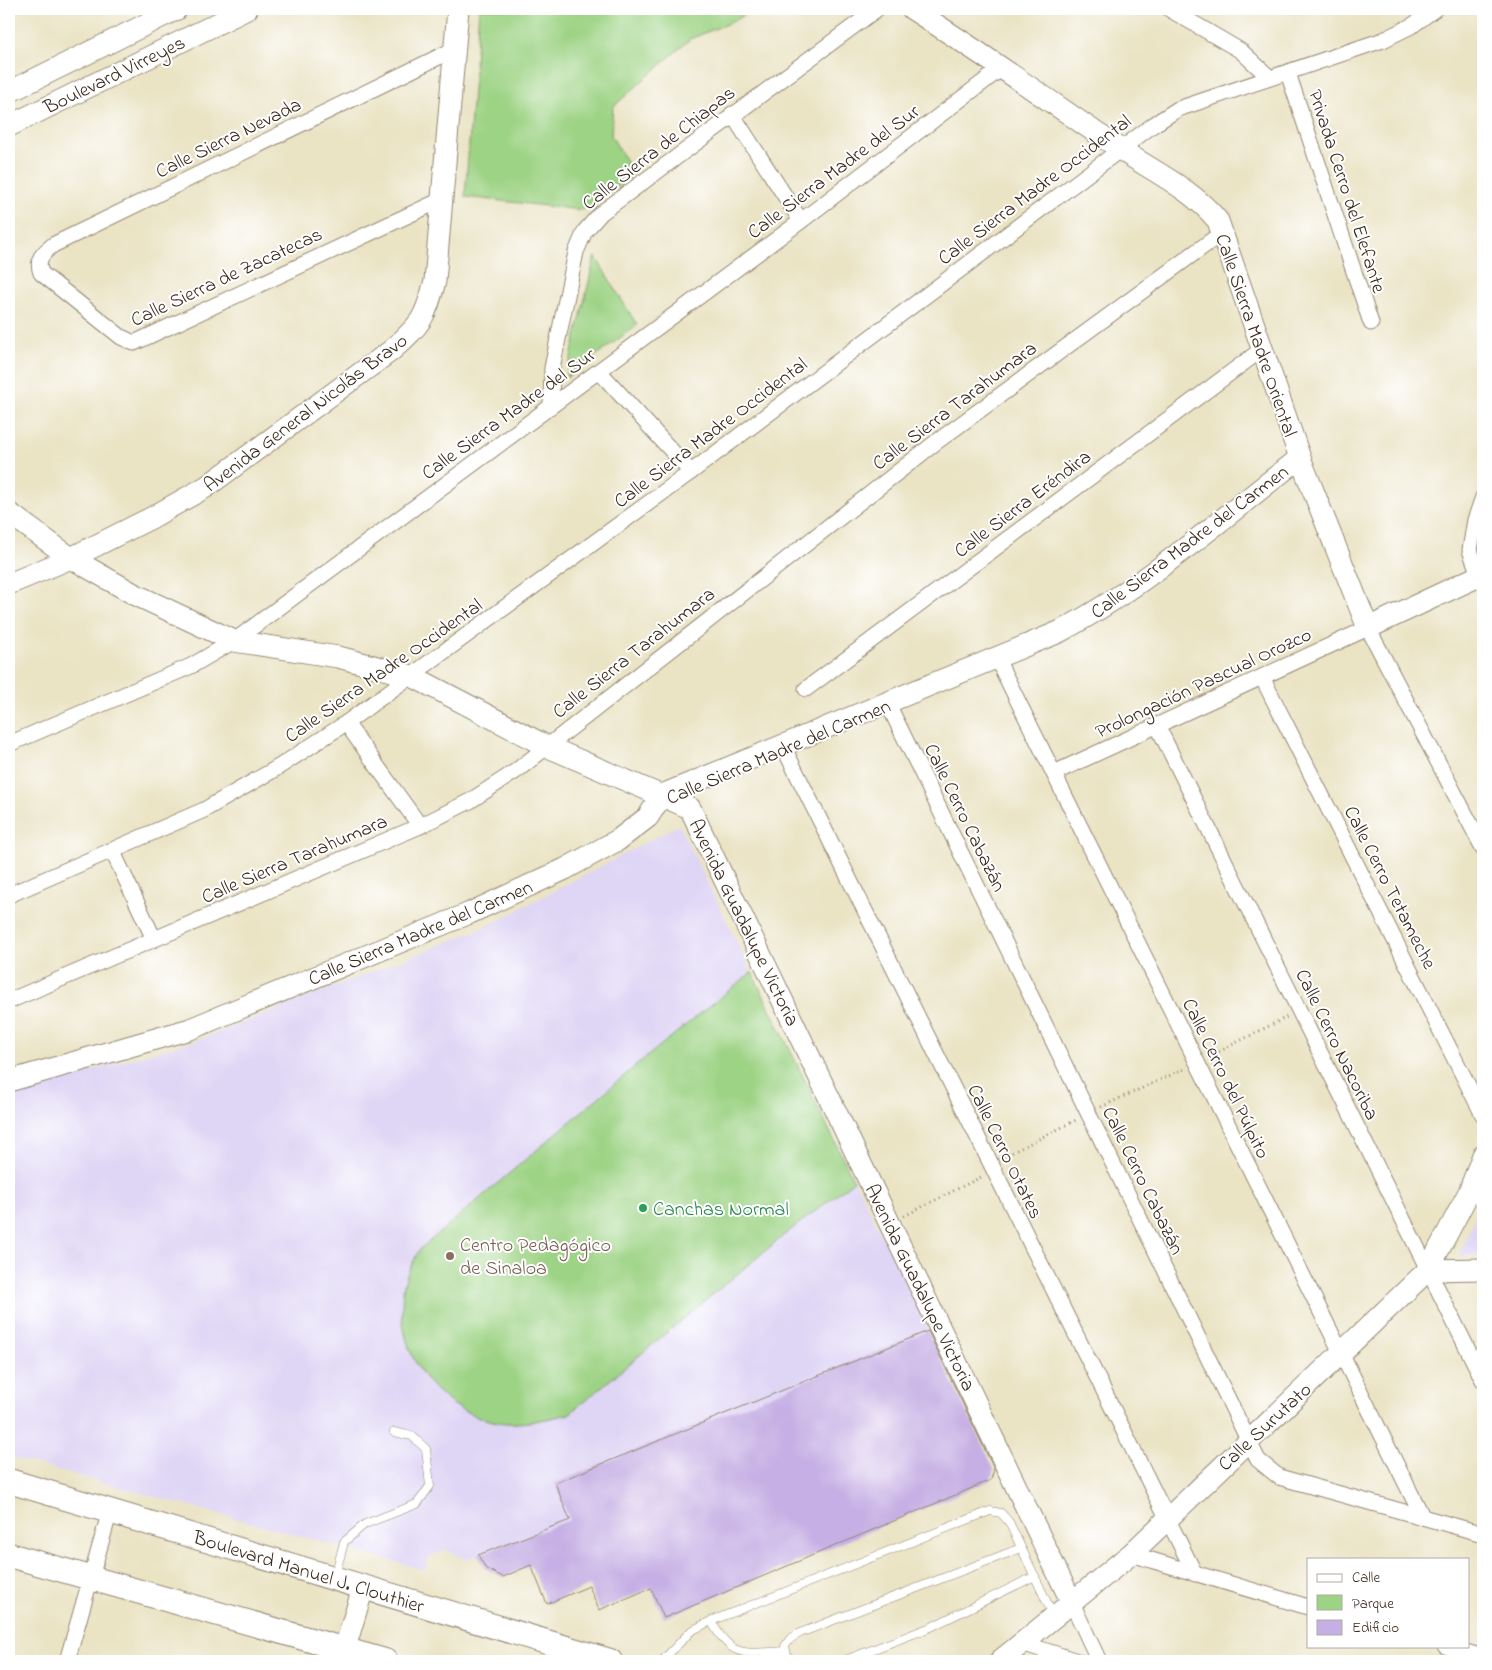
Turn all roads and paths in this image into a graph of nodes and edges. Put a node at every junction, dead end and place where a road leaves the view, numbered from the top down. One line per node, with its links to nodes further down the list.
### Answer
1 (177, 9): 12 (street, Boulevard Virreyes)
2 (247, 9): 14 (street, Boulevard Virreyes)
3 (458, 9): 8 (street, Avenida General Nicolás Bravo)
4 (877, 9): 13 (street, Calle Sierra de Chiapas)
5 (912, 9): 9 (street, Calle Sierra Madre Oriental)
6 (1169, 9): 11 (street)
7 (1435, 9): 10 (street, Calle Sierra Madre Occidental)
8 (453, 50): 16 (street, Avenida General Nicolás Bravo); 19 (street, Calle Sierra Nevada)
9 (1003, 67): 15 (street, Calle Sierra Madre Oriental); 17 (street, Calle Sierra Madre del Sur)
10 (1288, 73): 11 (street, Calle Sierra Madre Occidental); 20 (street, Privada Cerro del Elefante)
11 (1270, 78): 15 (street, Calle Sierra Madre Occidental)
12 (9, 92)
13 (732, 114): 17 (street); 23 (street, Calle Sierra de Chiapas)
14 (9, 126)
15 (1122, 150): 18 (street, Calle Sierra Madre Oriental); 25 (street, Calle Sierra Madre Occidental)
16 (441, 200): 19 (street, Calle Sierra de Zacatecas); 28 (street, Avenida General Nicolás Bravo)
17 (801, 221): 22 (street, Calle Sierra Madre del Sur)
18 (1223, 232): 21 (street, Calle Sierra Madre Oriental); 41 (street, Calle Sierra Tarahumara)
19 (41, 274)
20 (1371, 322)
21 (1261, 350): 24 (street, Calle Sierra Madre Oriental); 36 (street, Calle Sierra Eréndira)
22 (599, 371): 23 (street, Calle Sierra Madre del Sur); 25 (street)
23 (551, 405): 32 (street, Calle Sierra Madre del Sur)
24 (1300, 458): 31 (street, Calle Sierra Madre Oriental); 33 (street, Calle Sierra Madre del Carmen)
25 (691, 472): 34 (street, Calle Sierra Madre Occidental)
26 (1483, 497): 29 (street)
27 (9, 513): 28 (street, Avenida Guadalupe Victoria)
28 (71, 558): 30 (street, Avenida General Nicolás Bravo); 32 (street, Avenida Guadalupe Victoria)
29 (1482, 577): 31 (street)
30 (9, 584)
31 (1368, 628): 35 (street, Prolongación Pascual Orozco); 46 (street)
32 (234, 641): 34 (street, Avenida Guadalupe Victoria); 40 (street, Calle Sierra Madre del Sur)
33 (997, 659): 37 (street, Calle Sierra Madre del Carmen); 43 (street, Calle Cerro del Púlpito)
34 (412, 676): 38 (street, Calle Sierra Madre Occidental); 41 (street, Avenida Guadalupe Victoria)
35 (1262, 676): 39 (street, Prolongación Pascual Orozco); 52 (street, Calle Cerro Tetameche)
36 (806, 689)
37 (888, 704): 42 (street, Calle Sierra Madre del Carmen); 59 (street, Calle Cerro Cabazán)
38 (346, 723): 45 (street); 47 (street, Calle Sierra Madre Occidental)
39 (1157, 726): 43 (street, Prolongación Pascual Orozco); 54 (street, Calle Cerro Nacoriba)
40 (9, 744)
41 (546, 746): 44 (street, Avenida Guadalupe Victoria); 45 (street, Calle Sierra Tarahumara)
42 (783, 746): 44 (street, Calle Sierra Madre del Carmen); 63 (street, Calle Cerro Otates)
43 (1054, 774): 56 (street, Calle Cerro del Púlpito)
44 (662, 796): 51 (street, Calle Sierra Madre del Carmen); 73 (street, Avenida Guadalupe Victoria)
45 (420, 826): 49 (street, Calle Sierra Tarahumara)
46 (1483, 848)
47 (112, 850): 48 (street, Calle Sierra Madre Occidental); 49 (street)
48 (9, 895)
49 (154, 939): 50 (street, Calle Sierra Tarahumara)
50 (9, 1001)
51 (9, 1081)
52 (1483, 1115)
53 (1483, 1155): 54 (street, Calle Surutato)
54 (1428, 1270): 55 (street); 56 (street, Calle Surutato); 57 (street, Calle Cerro Nacoriba)
55 (1483, 1270)
56 (1341, 1354): 59 (street, Calle Surutato); 62 (street, Calle Cerro del Púlpito)
57 (1483, 1380)
58 (394, 1432): 70 (lane)
59 (1248, 1440): 62 (street, Calle Cerro Cabazán); 63 (street, Calle Surutato)
60 (9, 1481): 61 (main road, Boulevard Manuel J. Clouthier)
61 (110, 1511): 70 (main road, Boulevard Manuel J. Clouthier); 71 (street)
62 (1422, 1516): 64 (street, Calle Cerro Cabazán)
63 (1168, 1520): 66 (street, Calle Surutato); 68 (street, Calle Cerro Otates)
64 (1483, 1534)
65 (1021, 1548): 69 (lane); 76 (lane); 79 (lane)
66 (1131, 1554): 68 (street); 73 (street, Calle Surutato)
67 (9, 1556): 71 (main road)
68 (1194, 1574): 74 (street)
69 (1035, 1576): 75 (lane); 87 (lane)
70 (334, 1578): 72 (main road, Boulevard Manuel J. Clouthier)
71 (92, 1579): 80 (main road); 82 (street)
72 (363, 1588): 80 (street); 84 (main road, Boulevard Manuel J. Clouthier)
73 (1072, 1603): 75 (street, Calle Surutato); 90 (street)
74 (1307, 1607)
75 (1054, 1618): 77 (street, Calle Surutato)
76 (711, 1621): 79 (lane); 85 (lane)
77 (1022, 1643): 88 (street, Calle Surutato); 89 (street)
78 (1451, 1648): 81 (street)
79 (785, 1651): 86 (lane)
80 (343, 1656): 83 (main road)
81 (1483, 1658)
82 (67, 1661)
83 (385, 1661)
84 (610, 1661)
85 (662, 1661)
86 (792, 1661)
87 (843, 1661)
88 (1000, 1661)
89 (1077, 1661)
90 (1099, 1661)

